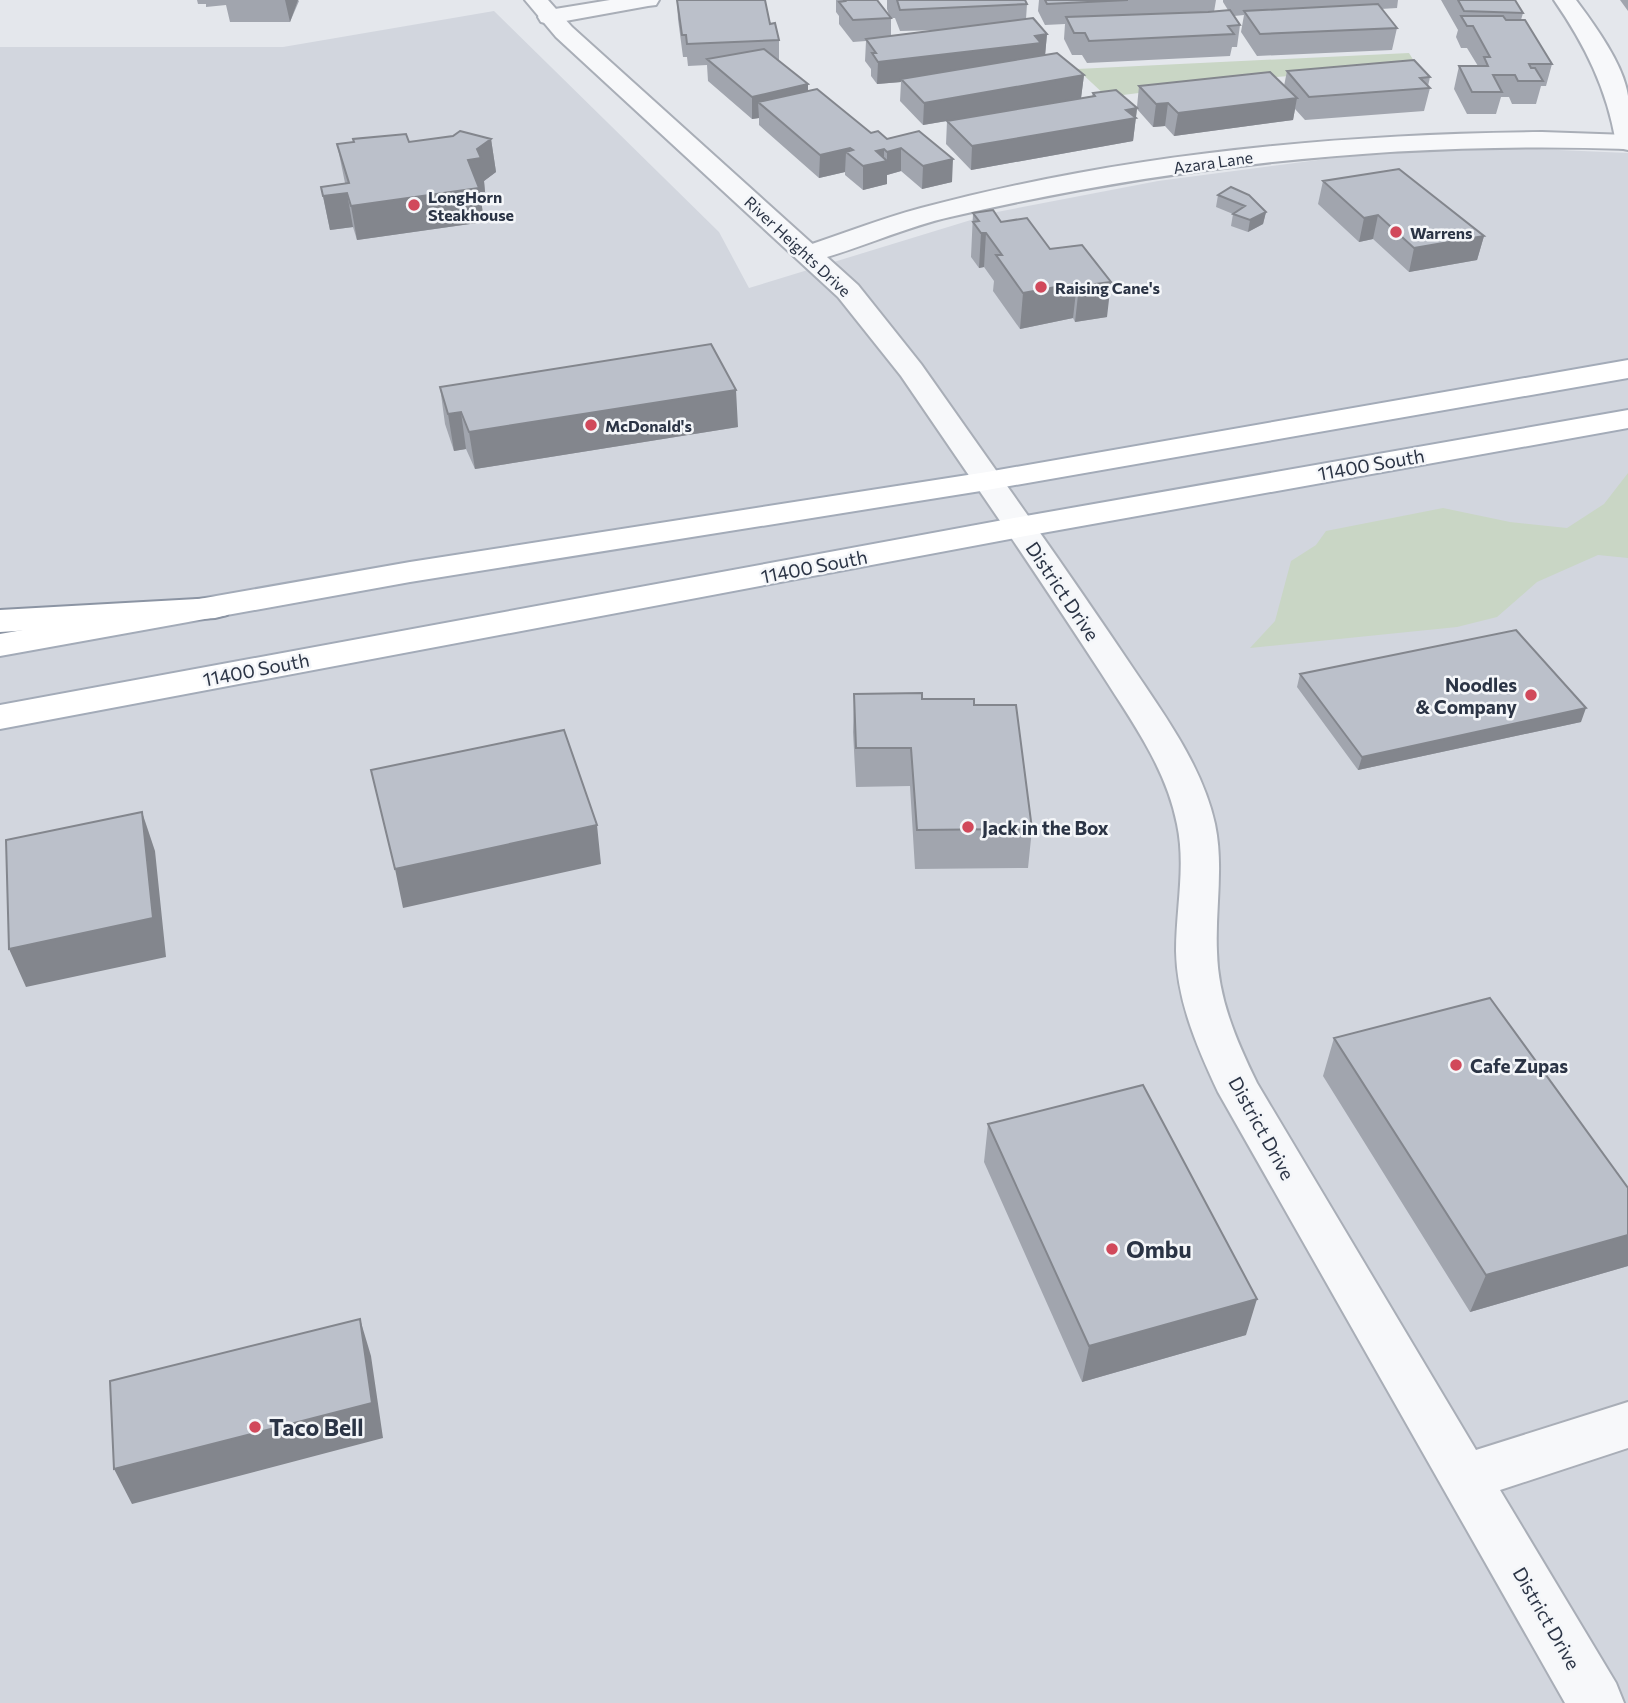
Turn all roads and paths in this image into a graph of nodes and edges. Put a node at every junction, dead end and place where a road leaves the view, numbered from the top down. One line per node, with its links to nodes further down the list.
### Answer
1 (648, 0): 3 (street)
2 (1564, 0): 4 (street)
3 (542, 8): 5 (street, River Heights Drive)
4 (1628, 142): 5 (street, Azara Lane)
5 (809, 254): 8 (street, River Heights Drive)
6 (1628, 369): 8 (main road)
7 (1628, 419): 9 (main road, 11400 South)
8 (987, 481): 9 (street, River Heights Drive); 10 (main road)
9 (1020, 527): 13 (main road, 11400 South); 15 (street, District Drive)
10 (215, 608): 11 (main road); 12 (main road)
11 (0, 621)
12 (0, 645)
13 (0, 717)
14 (1628, 1425): 15 (street)
15 (1465, 1477): 16 (street, District Drive)
16 (1596, 1703)

